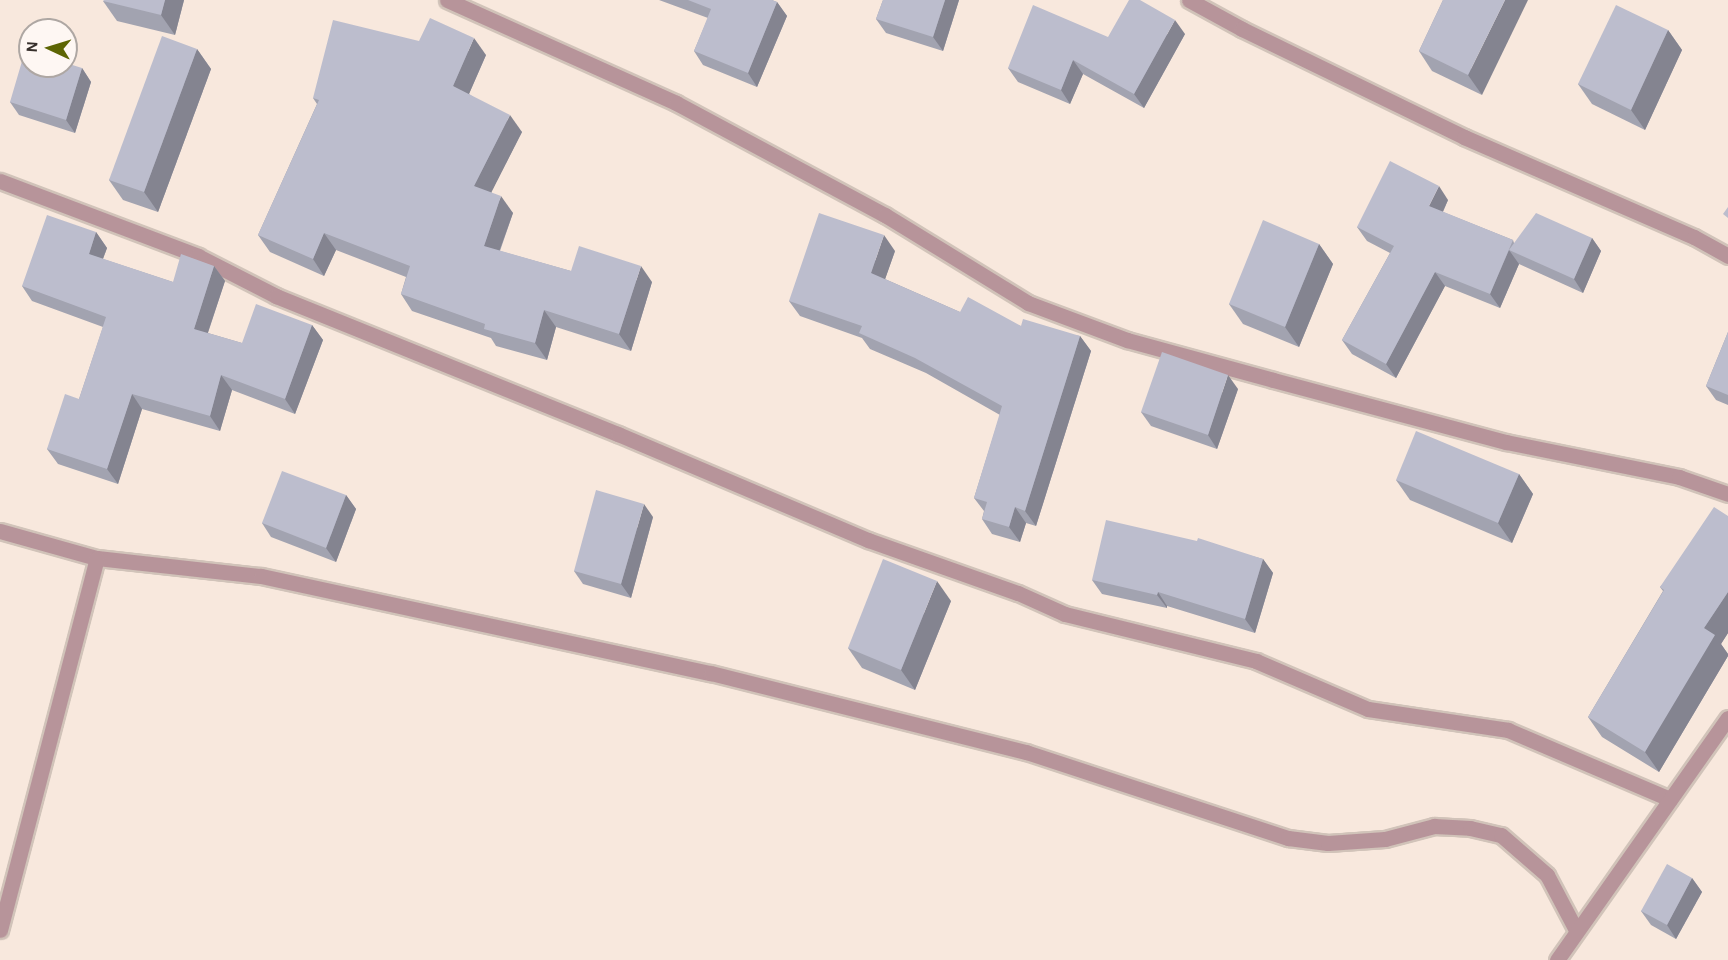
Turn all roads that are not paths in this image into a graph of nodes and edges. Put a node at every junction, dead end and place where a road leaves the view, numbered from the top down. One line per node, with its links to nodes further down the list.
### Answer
1 (447, 0): 5 (street)
2 (1189, 0): 4 (street)
3 (0, 181): 9 (street)
4 (1728, 256)
5 (1728, 494)
6 (0, 531): 7 (street)
7 (97, 558): 10 (street); 11 (street)
8 (1728, 718): 9 (street)
9 (1670, 799): 11 (street)
10 (0, 930)
11 (1576, 930): 12 (street)
12 (1557, 960)

